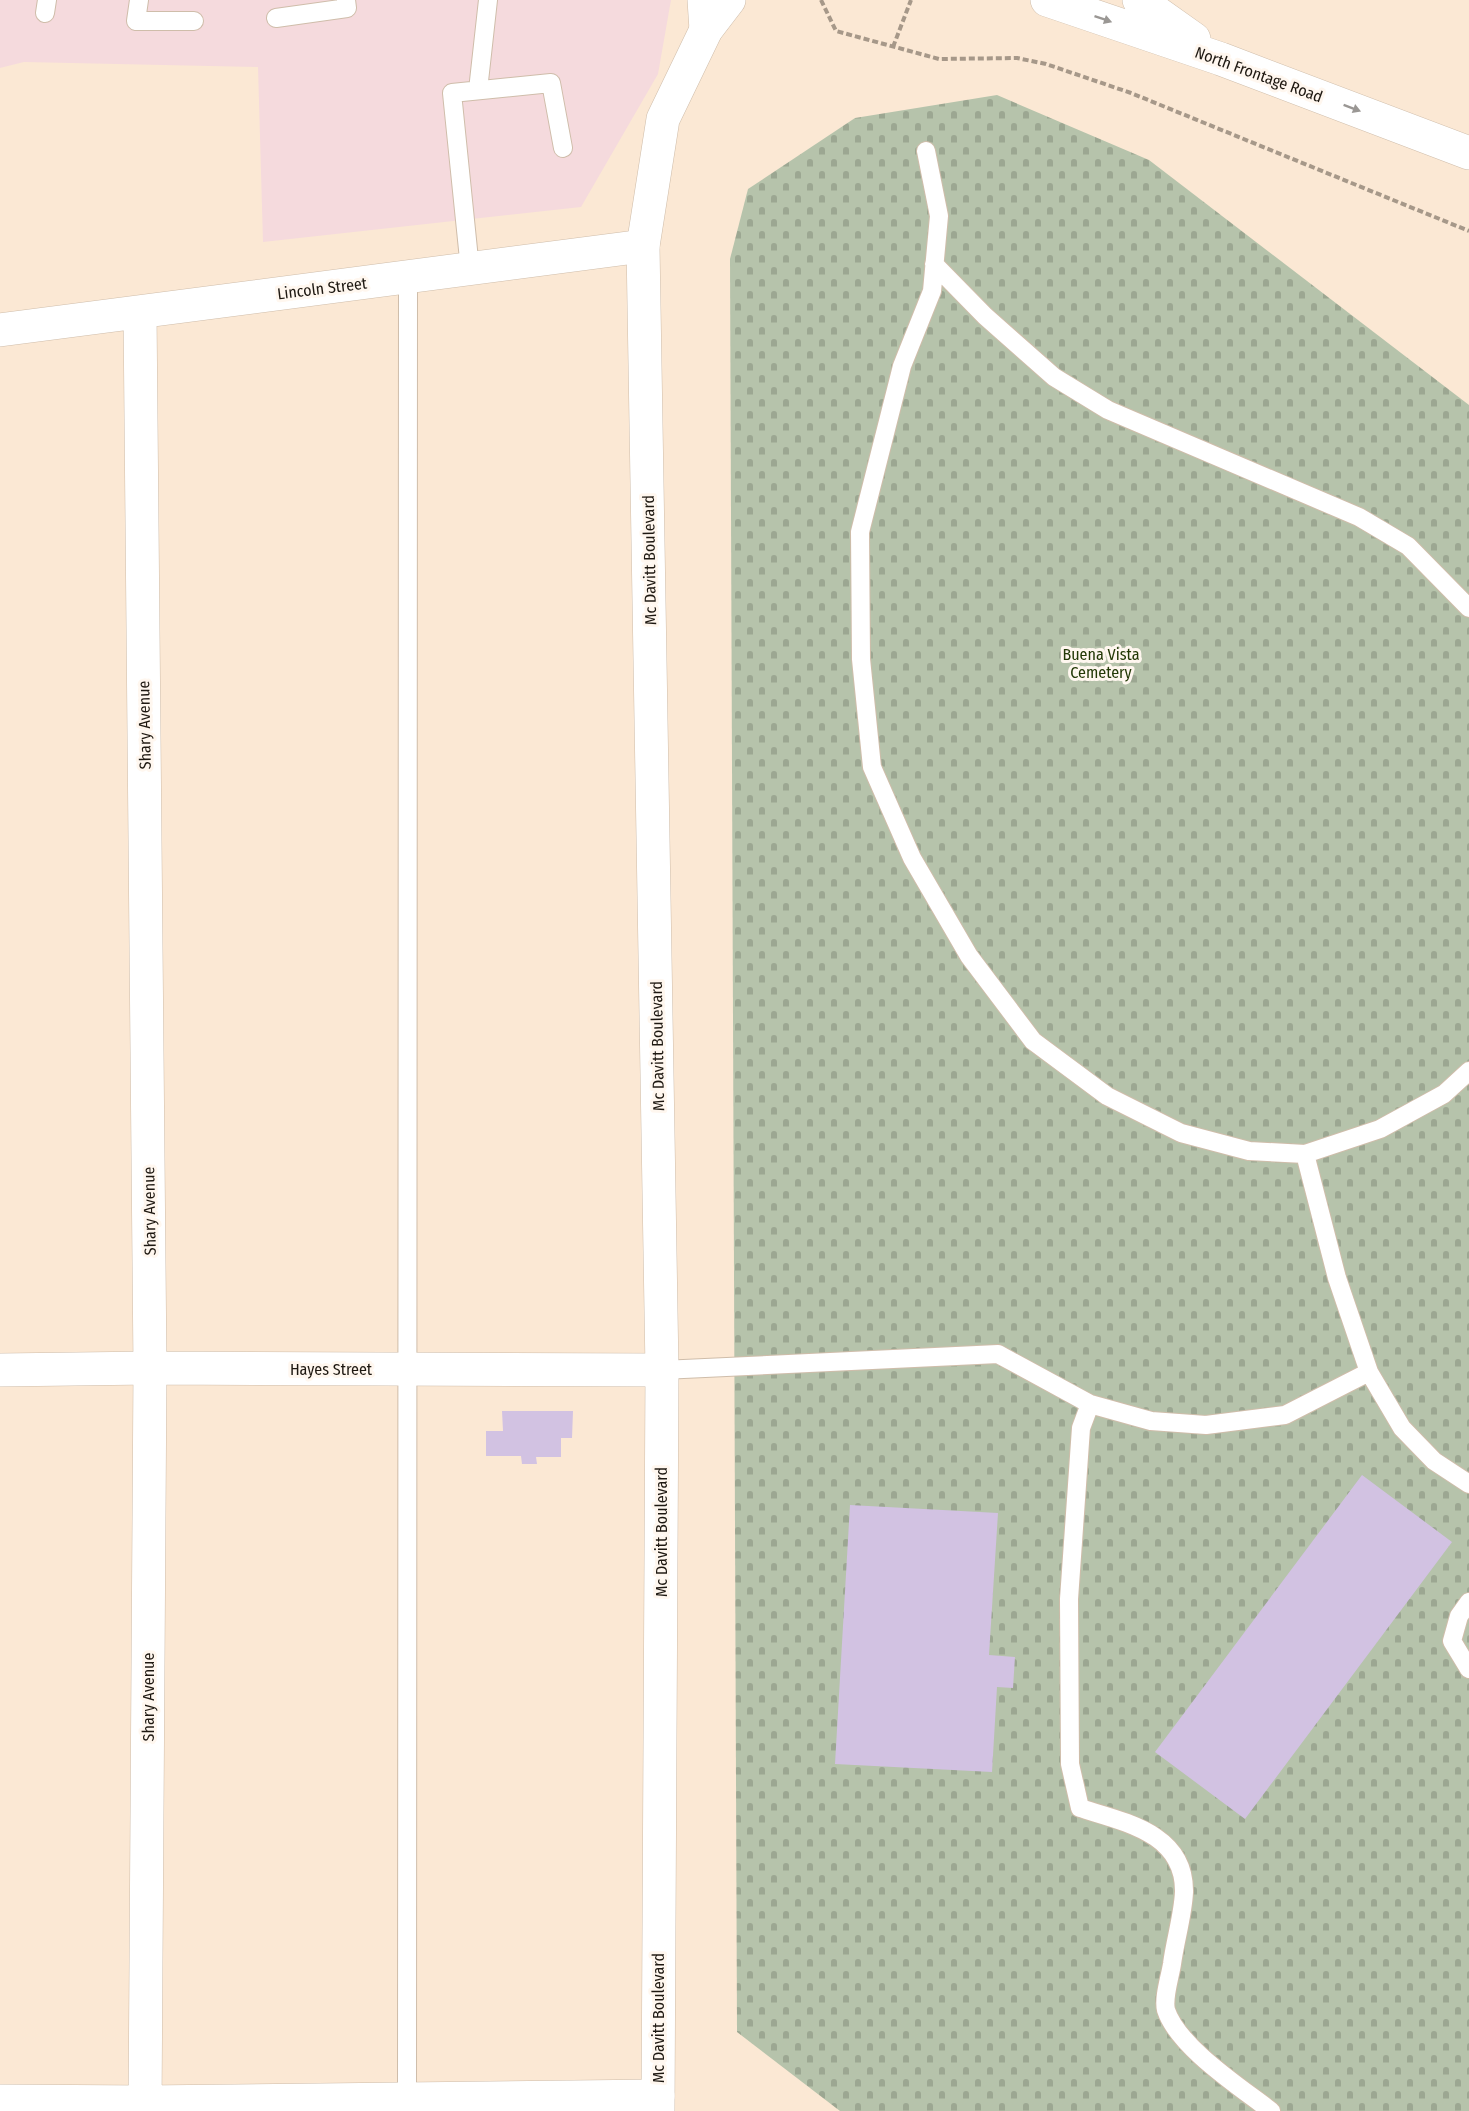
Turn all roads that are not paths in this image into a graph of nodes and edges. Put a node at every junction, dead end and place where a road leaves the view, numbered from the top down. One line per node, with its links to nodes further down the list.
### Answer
1 (140, 0): 9 (lane)
2 (346, 0): 8 (lane)
3 (488, 0): 11 (lane)
4 (729, 0): 7 (street, Mc Davitt Boulevard)
5 (1047, 0): 10 (street, North Frontage Road, one-way to 10)
6 (1139, 0): 10 (street)
7 (705, 15): 15 (street, Mc Davitt Boulevard)
8 (276, 18)
9 (194, 21)
10 (1221, 59): 14 (street, North Frontage Road, one-way to 14)
11 (478, 90): 12 (lane); 17 (lane)
12 (563, 148)
13 (926, 151): 16 (lane)
14 (1469, 153)
15 (643, 246): 17 (street, Lincoln Street); 27 (street, Mc Davitt Boulevard)
16 (934, 264): 21 (lane); 23 (lane)
17 (470, 269): 18 (street, Lincoln Street)
18 (408, 277): 19 (street, Lincoln Street); 25 (lane)
19 (140, 312): 20 (street, Lincoln Street); 24 (street, Shary Avenue)
20 (0, 330)
21 (1469, 608)
22 (1469, 1071): 23 (lane)
23 (1305, 1154): 28 (lane)
24 (150, 1368): 25 (street, Hayes Street); 26 (street, Hayes Street); 36 (street, Shary Avenue)
25 (408, 1369): 27 (street, Hayes Street); 35 (lane)
26 (0, 1370)
27 (662, 1370): 29 (lane); 34 (street, Mc Davitt Boulevard)
28 (1370, 1372): 29 (lane); 30 (lane)
29 (1090, 1404): 37 (lane)
30 (1469, 1484)
31 (1469, 1602): 32 (lane)
32 (1469, 1669)
33 (0, 2101): 36 (street)
34 (658, 2103): 35 (street)
35 (408, 2105): 36 (street)
36 (145, 2106)
37 (1270, 2111)

